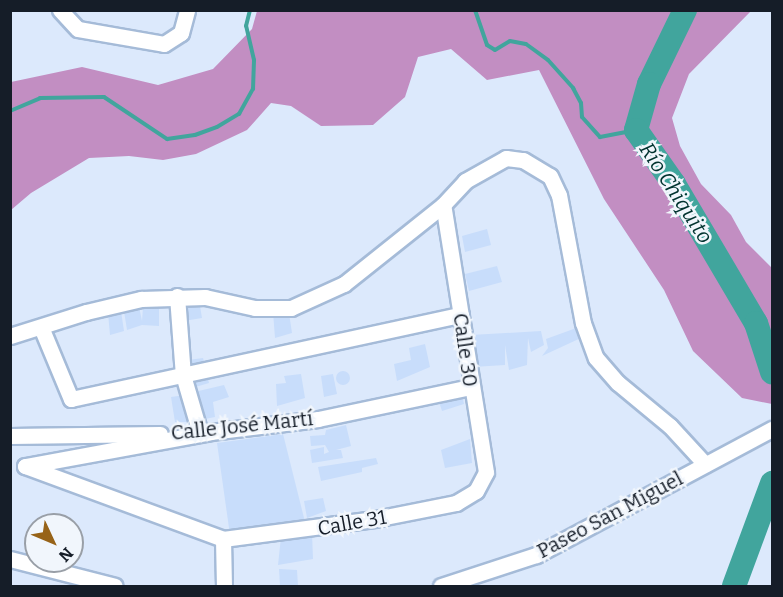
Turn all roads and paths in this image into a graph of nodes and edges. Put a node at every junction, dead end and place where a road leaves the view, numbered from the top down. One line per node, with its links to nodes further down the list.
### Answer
1 (60, 10): 2 (street)
2 (187, 10)
3 (443, 205): 4 (street); 5 (street, Calle 30); 13 (street)
4 (177, 296): 6 (street); 8 (street)
5 (460, 315): 8 (street); 9 (street, Calle 30)
6 (41, 327): 7 (street); 8 (street)
7 (10, 336)
8 (183, 375): 11 (street)
9 (470, 387): 11 (street, Calle José Martí); 14 (street, Calle 30)
10 (772, 429): 13 (street, Paseo San Miguel)
11 (206, 432): 12 (street, Calle José Martí); 15 (street)
12 (10, 436)
13 (705, 464): 19 (street, Paseo San Miguel)
14 (476, 491): 15 (street, Calle 31)
15 (223, 539): 18 (street)
16 (10, 559): 17 (street)
17 (115, 586)
18 (224, 586)
19 (441, 586)

